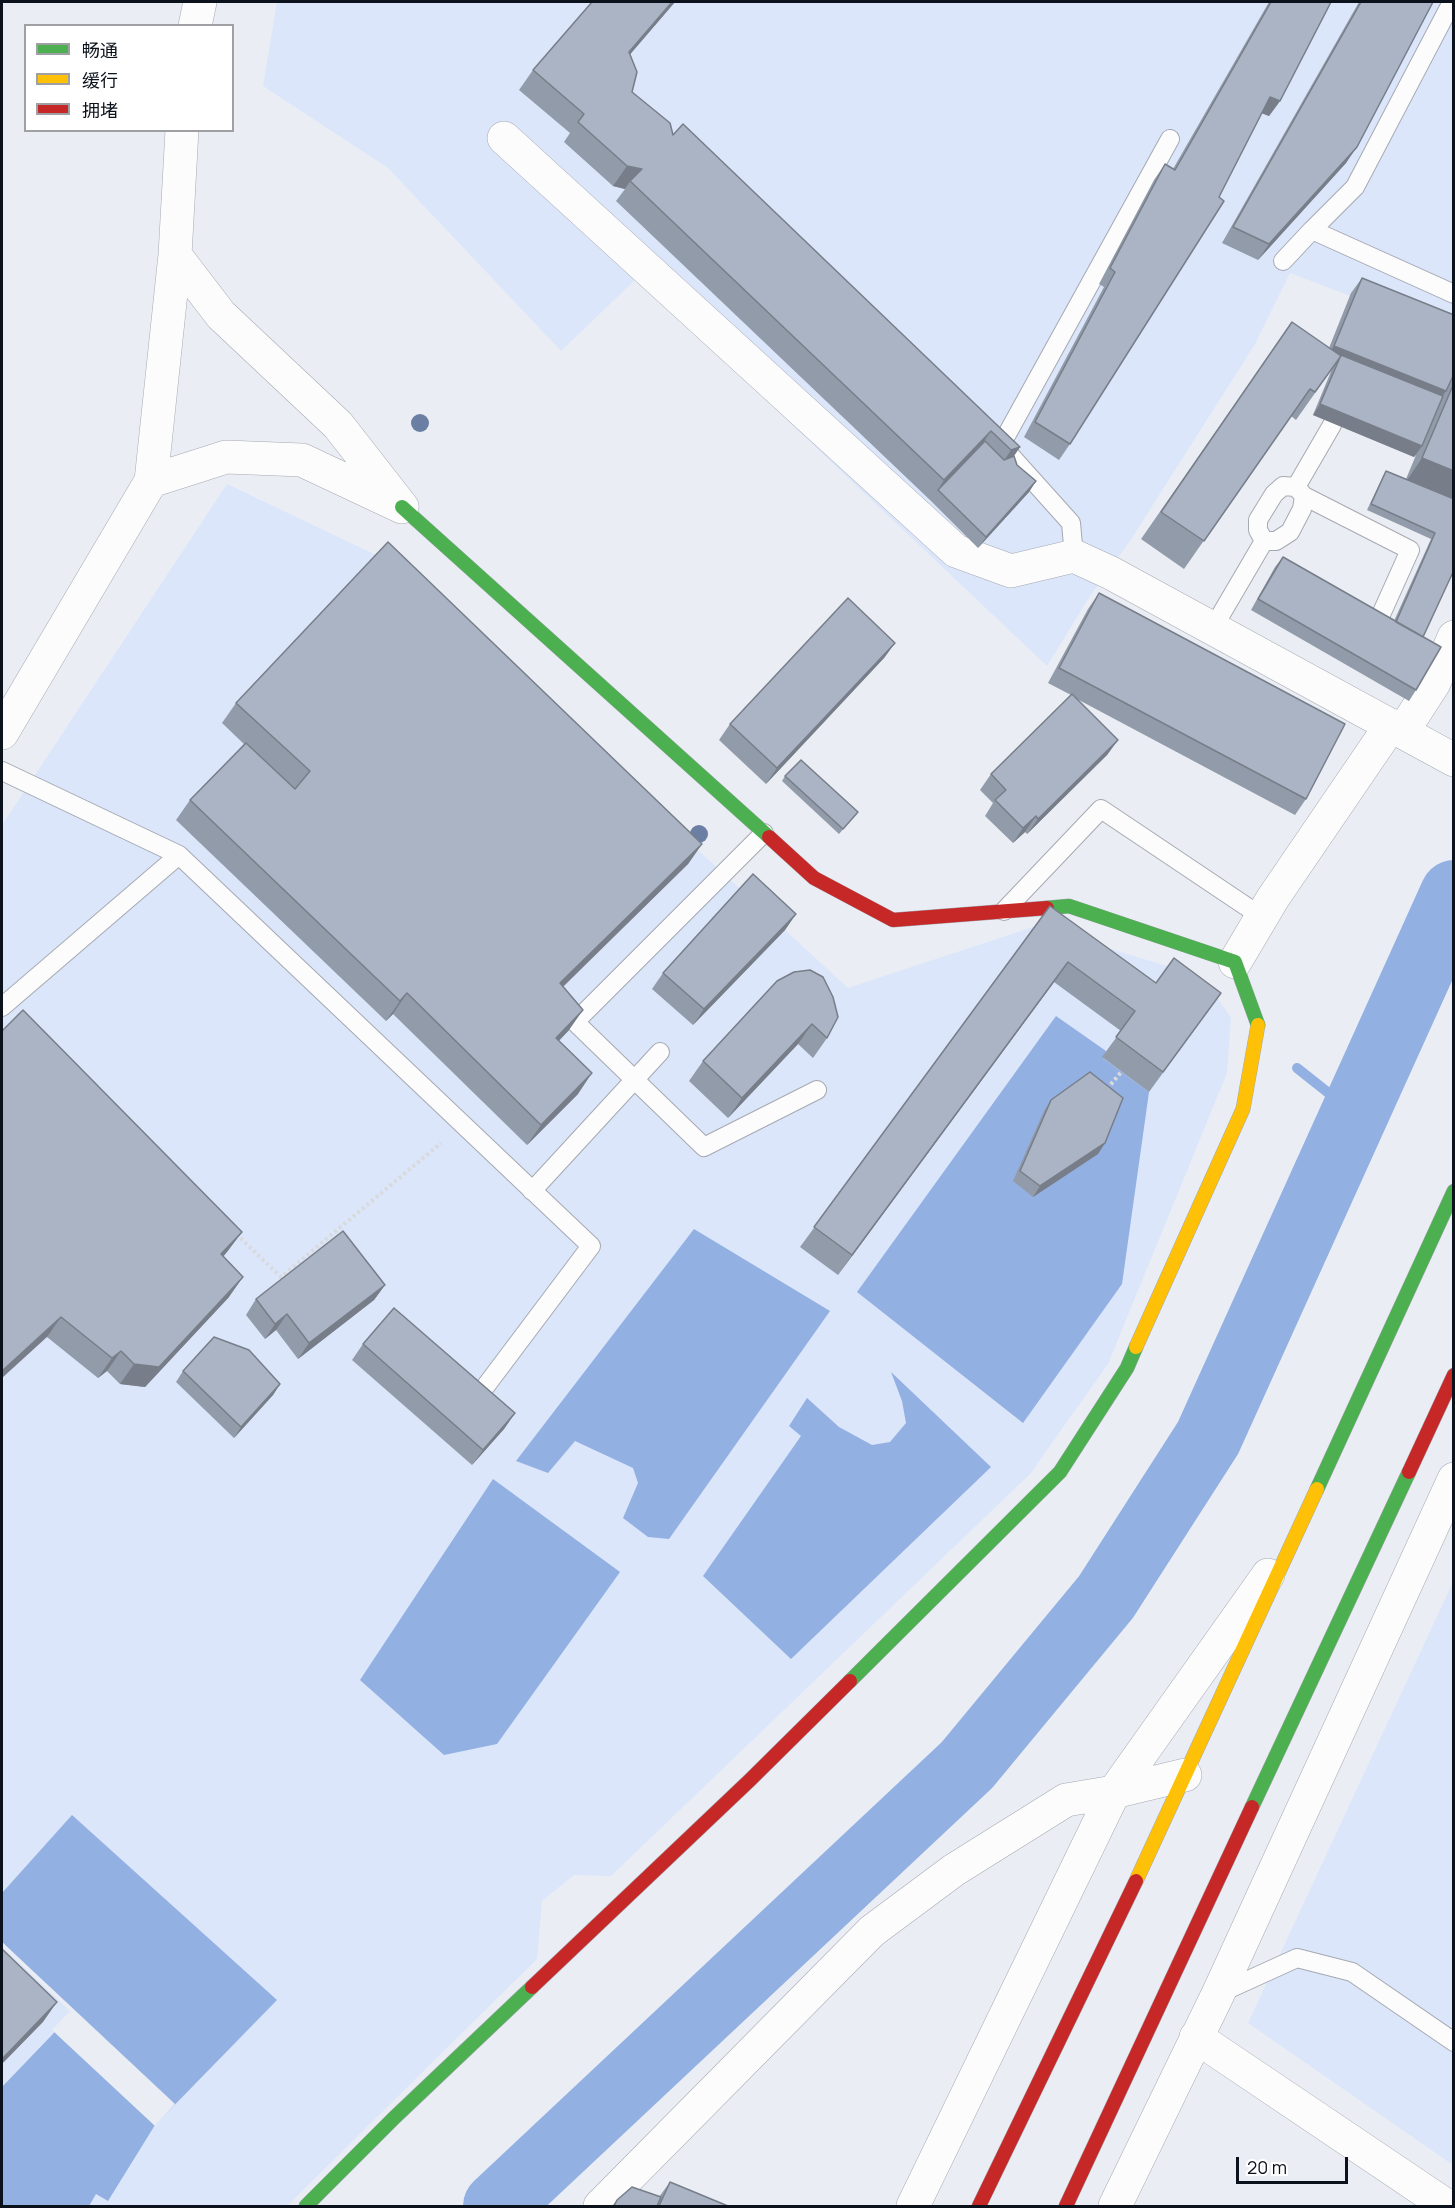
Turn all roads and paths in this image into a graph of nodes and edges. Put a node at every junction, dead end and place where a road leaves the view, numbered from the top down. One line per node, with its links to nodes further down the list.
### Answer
1 (201, 2): 3 (street)
2 (1451, 9): 7 (lane)
3 (196, 24)
4 (182, 132): 8 (street)
5 (504, 138): 16 (street)
6 (1170, 139): 16 (lane)
7 (1312, 230): 9 (lane); 10 (lane)
8 (175, 255): 12 (street); 14 (street)
9 (1283, 261)
10 (1454, 294)
11 (1332, 425): 13 (lane)
12 (151, 481): 14 (street); 21 (street)
13 (1300, 491): 15 (lane); 15 (lane); 17 (lane)
14 (402, 507): 24 (main road)
15 (1264, 541): 18 (lane)
16 (1074, 556): 18 (street)
17 (1379, 619)
18 (1213, 628): 20 (street)
19 (1454, 637): 20 (street)
20 (1404, 732): 22 (street); 27 (street)
21 (2, 733)
22 (1454, 760)
23 (2, 771): 25 (lane)
24 (764, 833): 26 (main road); 32 (lane)
25 (179, 855): 29 (lane); 35 (lane)
26 (1003, 912): 27 (lane); 28 (main road)
27 (1262, 917): 28 (street)
28 (1235, 962): 48 (main road)
29 (2, 1007)
30 (660, 1052): 32 (lane)
31 (1122, 1071): 34 (path)
32 (635, 1080): 33 (lane); 36 (lane)
33 (816, 1090)
34 (1101, 1097)
35 (463, 1125): 36 (lane); 38 (path)
36 (532, 1191): 40 (lane)
37 (1454, 1191): 42 (main road)
38 (230, 1228)
39 (1454, 1375): 52 (main road)
40 (482, 1391)
41 (1454, 1479): 45 (street)
42 (1293, 1540): 43 (main road); 44 (street)
43 (1185, 1775): 44 (street); 51 (main road)
44 (1114, 1792): 49 (street); 50 (street)
45 (1218, 1994): 46 (street); 47 (lane)
46 (1196, 2037): 53 (street); 54 (street)
47 (1454, 2042)
48 (306, 2206)
49 (600, 2206)
50 (913, 2206)
51 (979, 2206)
52 (1066, 2206)
53 (1115, 2206)
54 (1447, 2206)

